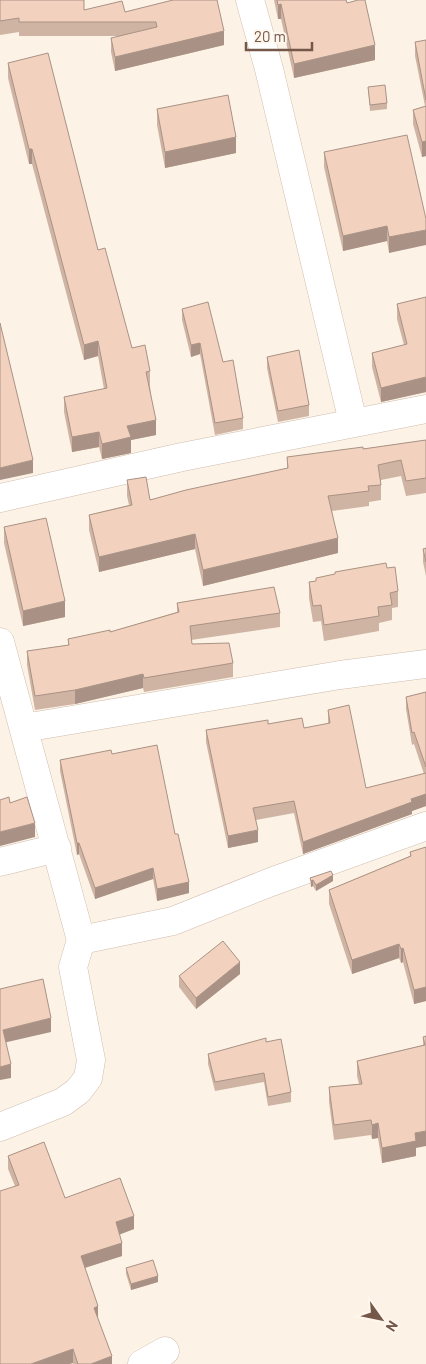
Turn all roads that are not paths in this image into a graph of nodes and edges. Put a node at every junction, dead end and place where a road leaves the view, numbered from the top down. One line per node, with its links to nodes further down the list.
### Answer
1 (250, 0): 3 (street)
2 (426, 408): 3 (street)
3 (352, 422): 4 (street)
4 (0, 498)
5 (0, 642): 7 (street)
6 (426, 664): 7 (street)
7 (24, 728): 9 (street)
8 (426, 826): 11 (street)
9 (57, 848): 10 (street); 11 (street)
10 (0, 862)
11 (81, 940): 12 (street)
12 (0, 1127)

